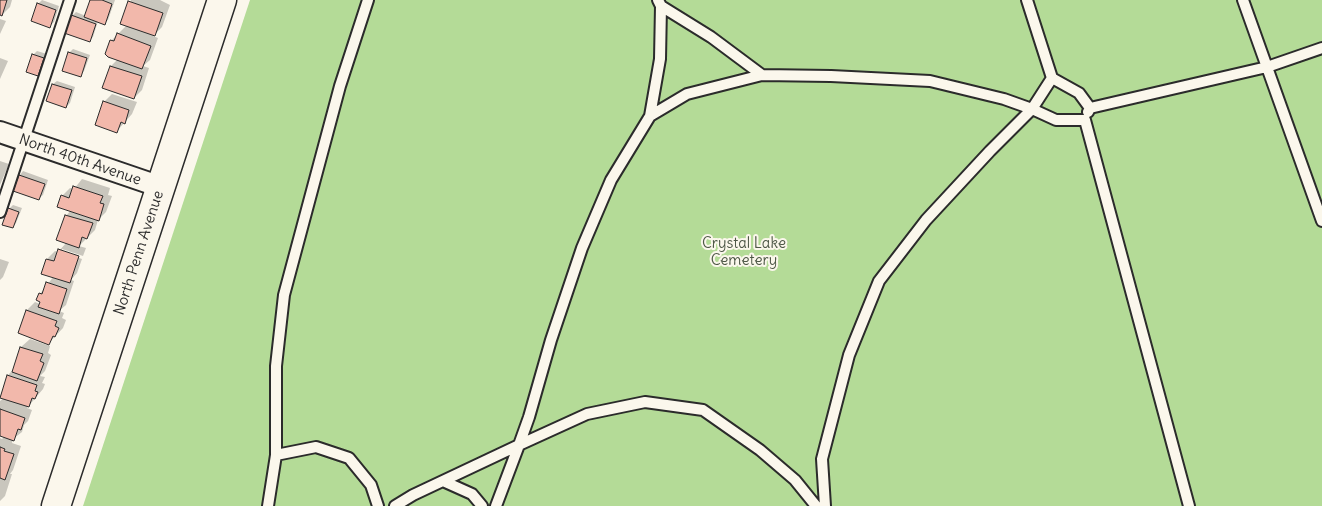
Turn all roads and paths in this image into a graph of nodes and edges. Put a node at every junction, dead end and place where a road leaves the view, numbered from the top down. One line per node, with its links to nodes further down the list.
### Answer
1 (70, 0): 16 (lane)
2 (222, 0): 17 (main road, North Penn Avenue)
3 (368, 0): 21 (lane)
4 (1027, 0): 10 (lane)
5 (1243, 0): 8 (lane)
6 (659, 3): 9 (lane); 13 (lane)
7 (1322, 48): 8 (lane)
8 (1267, 67): 11 (lane); 19 (lane)
9 (762, 75): 12 (lane); 13 (lane)
10 (1052, 78): 11 (lane); 12 (lane)
11 (1090, 108): 14 (lane)
12 (1032, 109): 14 (lane); 30 (lane)
13 (650, 116): 20 (lane)
14 (1085, 120): 31 (lane)
15 (0, 132): 16 (street, North 40th Avenue)
16 (24, 140): 17 (street, North 40th Avenue); 18 (lane)
17 (161, 187): 23 (main road, North Penn Avenue)
18 (0, 212)
19 (1322, 220)
20 (518, 445): 22 (lane); 28 (lane); 29 (lane)
21 (276, 455): 24 (lane); 25 (lane)
22 (443, 481): 26 (lane); 27 (lane)
23 (56, 506)
24 (268, 506)
25 (378, 506)
26 (395, 506)
27 (482, 506)
28 (496, 506)
29 (816, 506)
30 (825, 506)
31 (1189, 506)

